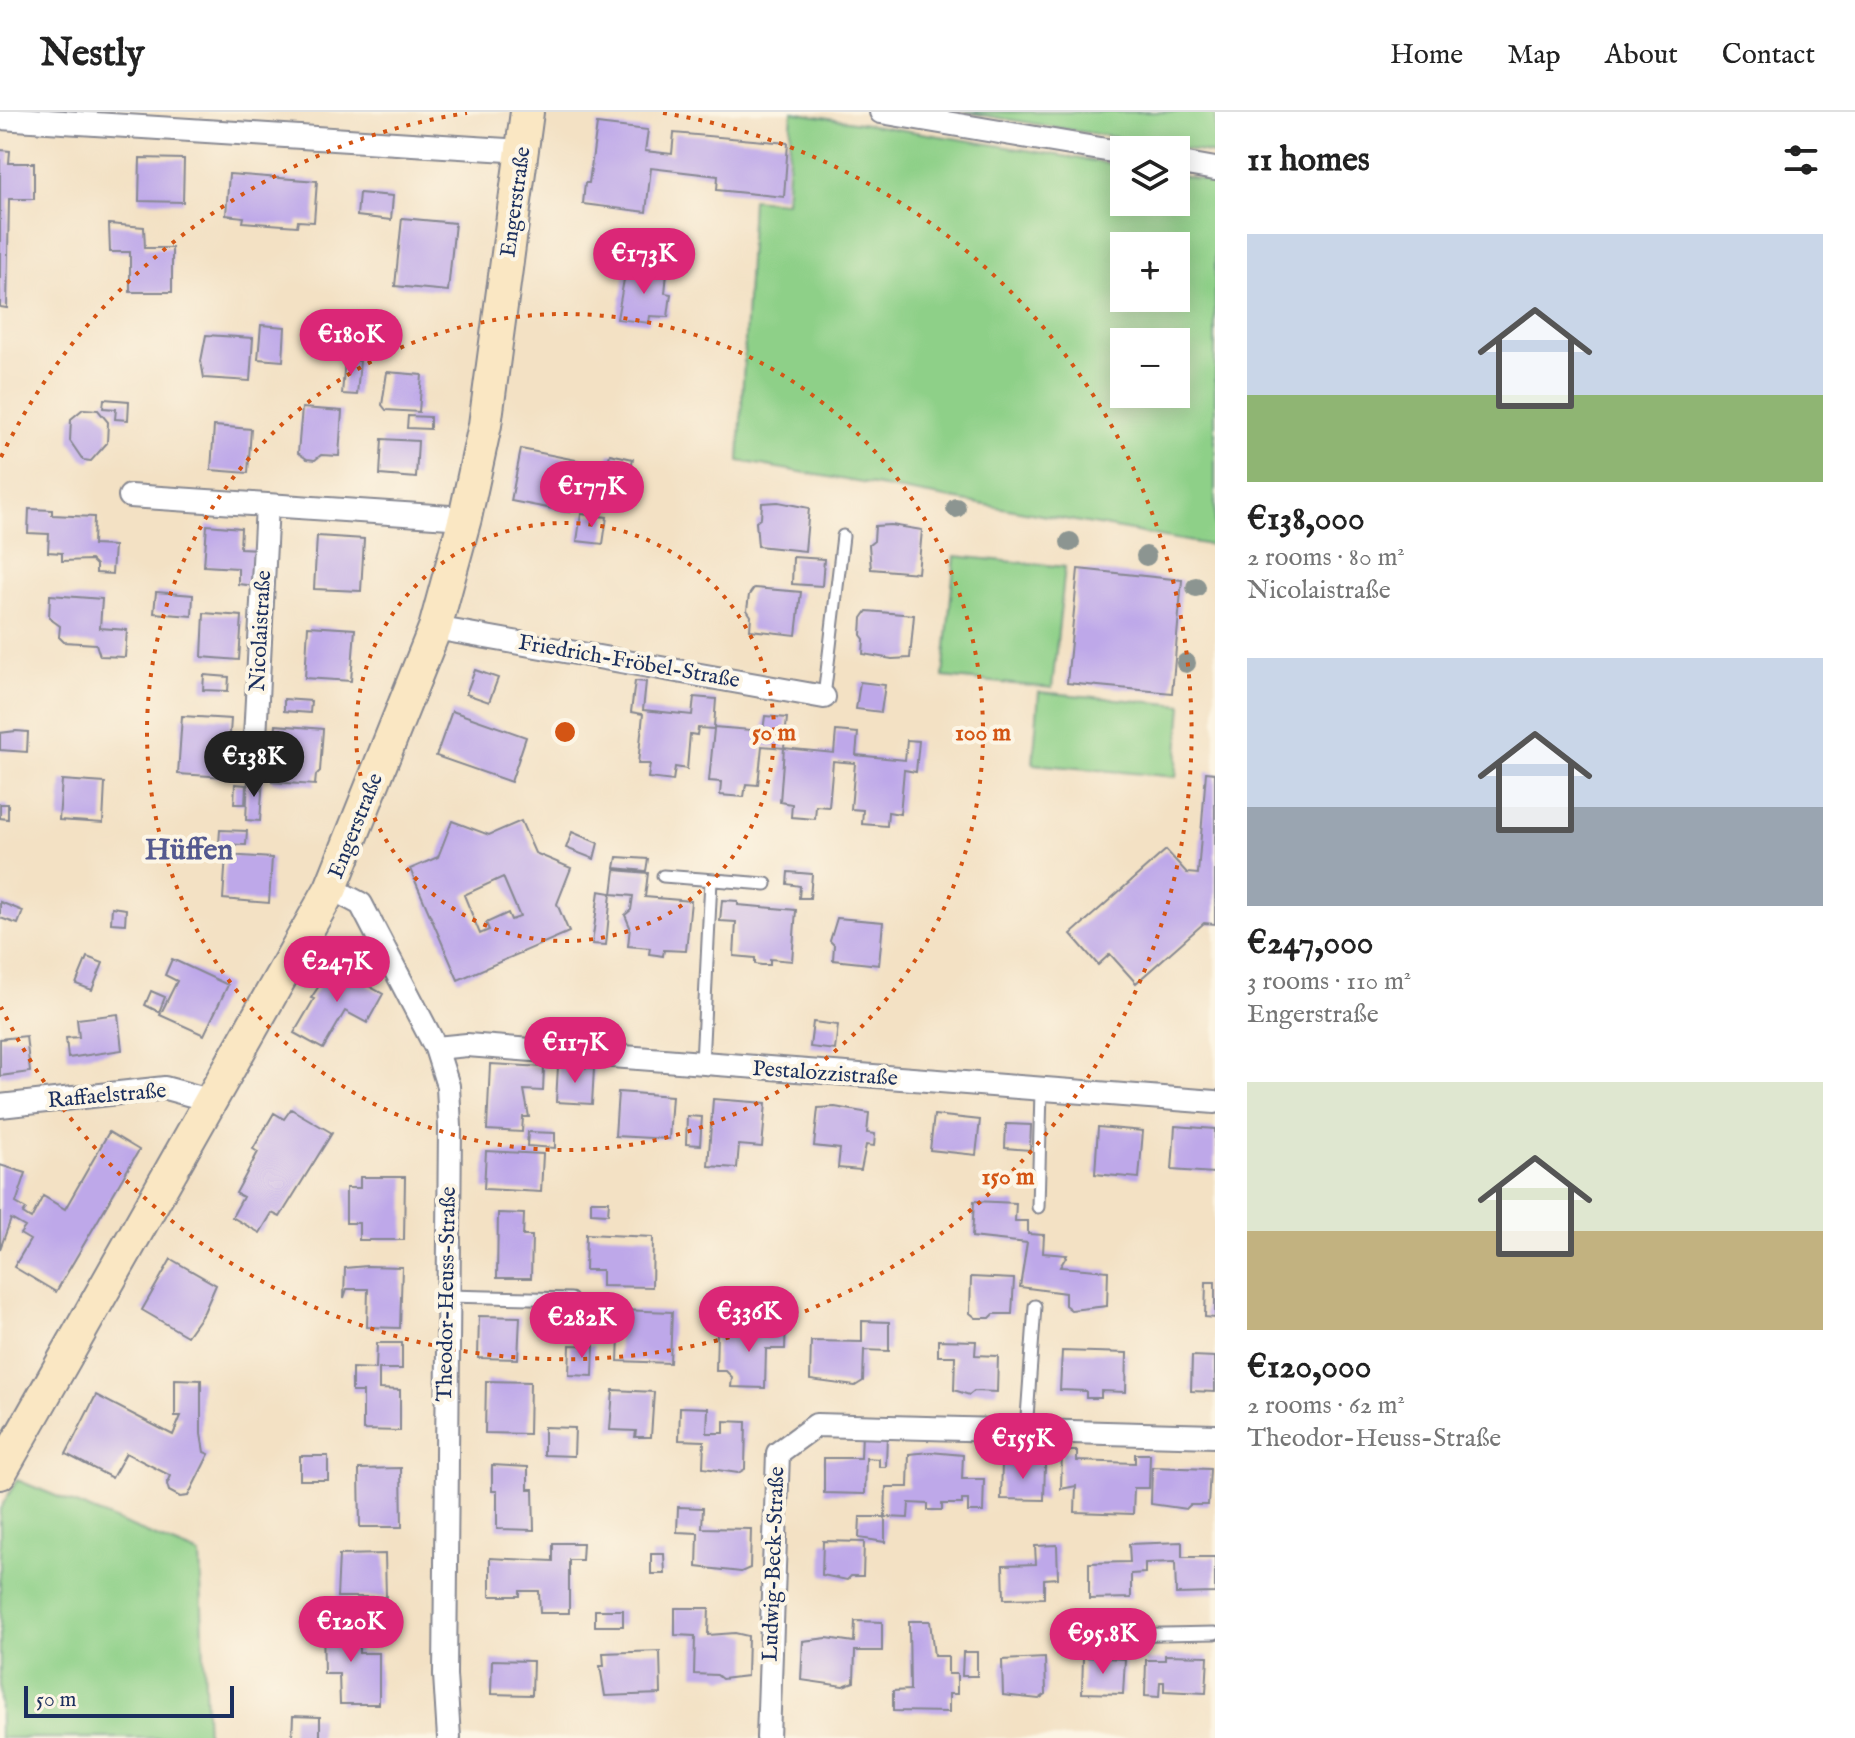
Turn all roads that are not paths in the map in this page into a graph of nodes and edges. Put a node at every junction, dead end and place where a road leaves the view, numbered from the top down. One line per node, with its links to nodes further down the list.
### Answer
1 (527, 112): 4 (main road, Engerstraße)
2 (881, 112): 5 (street)
3 (0, 118): 4 (street)
4 (523, 151): 10 (main road, Engerstraße)
5 (1110, 151)
6 (1190, 165): 7 (street)
7 (1215, 169)
8 (130, 496): 9 (street)
9 (267, 505): 10 (street); 14 (street, Nicolaistraße)
10 (465, 518): 12 (main road, Engerstraße)
11 (843, 536): 13 (lane)
12 (435, 628): 13 (street, Friedrich-Fröbel-Straße); 18 (main road, Engerstraße)
13 (824, 697)
14 (254, 757)
15 (663, 876): 16 (lane)
16 (711, 880): 17 (lane); 20 (lane)
17 (766, 884)
18 (331, 888): 19 (street, Theodor-Heuss-Straße); 22 (main road, Engerstraße)
19 (436, 1048): 20 (street, Pestalozzistraße); 26 (street, Theodor-Heuss-Straße)
20 (702, 1065): 21 (street, Pestalozzistraße)
21 (1041, 1090): 23 (street, Pestalozzistraße); 25 (lane)
22 (213, 1101): 24 (street, Raffaelstraße); 31 (main road, Engerstraße)
23 (1215, 1102)
24 (0, 1106)
25 (1038, 1207)
26 (446, 1296): 27 (lane); 34 (street, Theodor-Heuss-Straße)
27 (571, 1299)
28 (1035, 1306): 29 (lane)
29 (1026, 1431): 30 (street, Ludwig-Beck-Straße); 35 (street, Ludwig-Beck-Straße)
30 (1215, 1436)
31 (0, 1473)
32 (1215, 1633): 33 (lane)
33 (1059, 1636)
34 (449, 1738)
35 (768, 1738)

